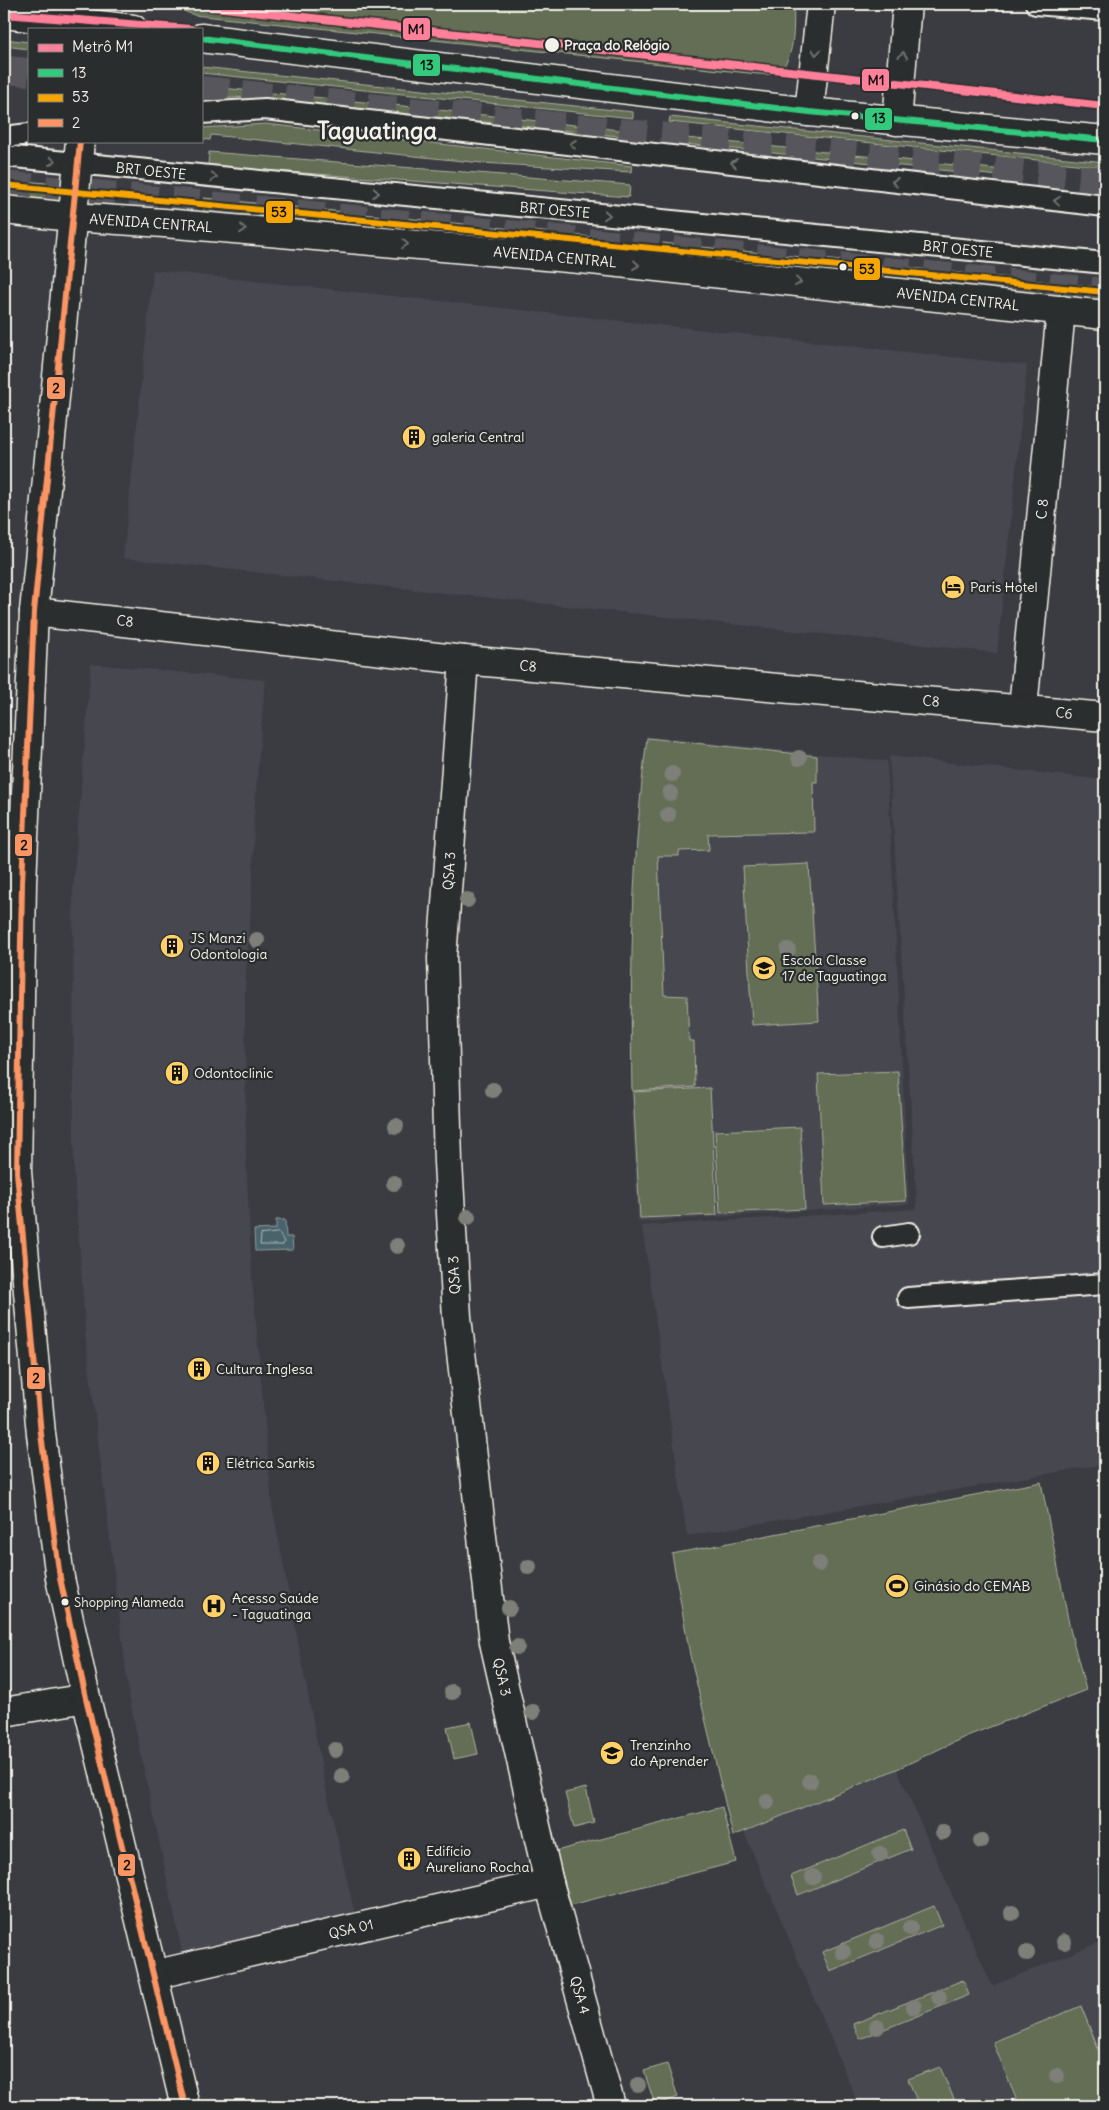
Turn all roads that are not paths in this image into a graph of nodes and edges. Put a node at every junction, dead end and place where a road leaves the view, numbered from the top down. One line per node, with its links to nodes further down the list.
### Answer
1 (821, 4): 9 (main road, one-way to 9)
2 (908, 4): 11 (main road, one-way to 2)
3 (1036, 4): 4 (lane)
4 (1105, 10)
5 (4, 14): 6 (main road)
6 (92, 19): 7 (main road)
7 (129, 28)
8 (202, 38): 9 (main road)
9 (810, 112): 11 (main road)
10 (202, 113): 18 (lane, one-way to 10)
11 (897, 121): 14 (main road)
12 (28, 134): 13 (lane)
13 (4, 137)
14 (1105, 140)
15 (78, 152): 16 (lane, BRT OESTE, one-way to 15); 17 (main road); 20 (lane, BRT OESTE, one-way to 20)
16 (4, 156)
17 (73, 205): 19 (main road, AVENIDA CENTRAL); 21 (main road, AVENIDA CENTRAL, one-way to 21); 23 (main road)
18 (1105, 206)
19 (4, 210)
20 (1105, 263)
21 (1061, 310): 22 (main road, AVENIDA CENTRAL); 25 (main road, C 8)
22 (1105, 315)
23 (34, 612): 24 (main road, C8); 27 (main road)
24 (464, 660): 25 (main road, C8); 35 (main road, QSA 3)
25 (1023, 708): 26 (main road, C6)
26 (1105, 717)
27 (13, 882): 28 (main road)
28 (10, 1172): 33 (main road)
29 (909, 1233): 30 (lane)
30 (883, 1237)
31 (1105, 1284): 32 (lane)
32 (908, 1298)
33 (86, 1698): 34 (main road); 36 (main road)
34 (4, 1712)
35 (548, 1883): 36 (main road, QSA 01); 38 (main road, QSA 4)
36 (154, 1975): 37 (main road)
37 (184, 2106)
38 (612, 2106)

